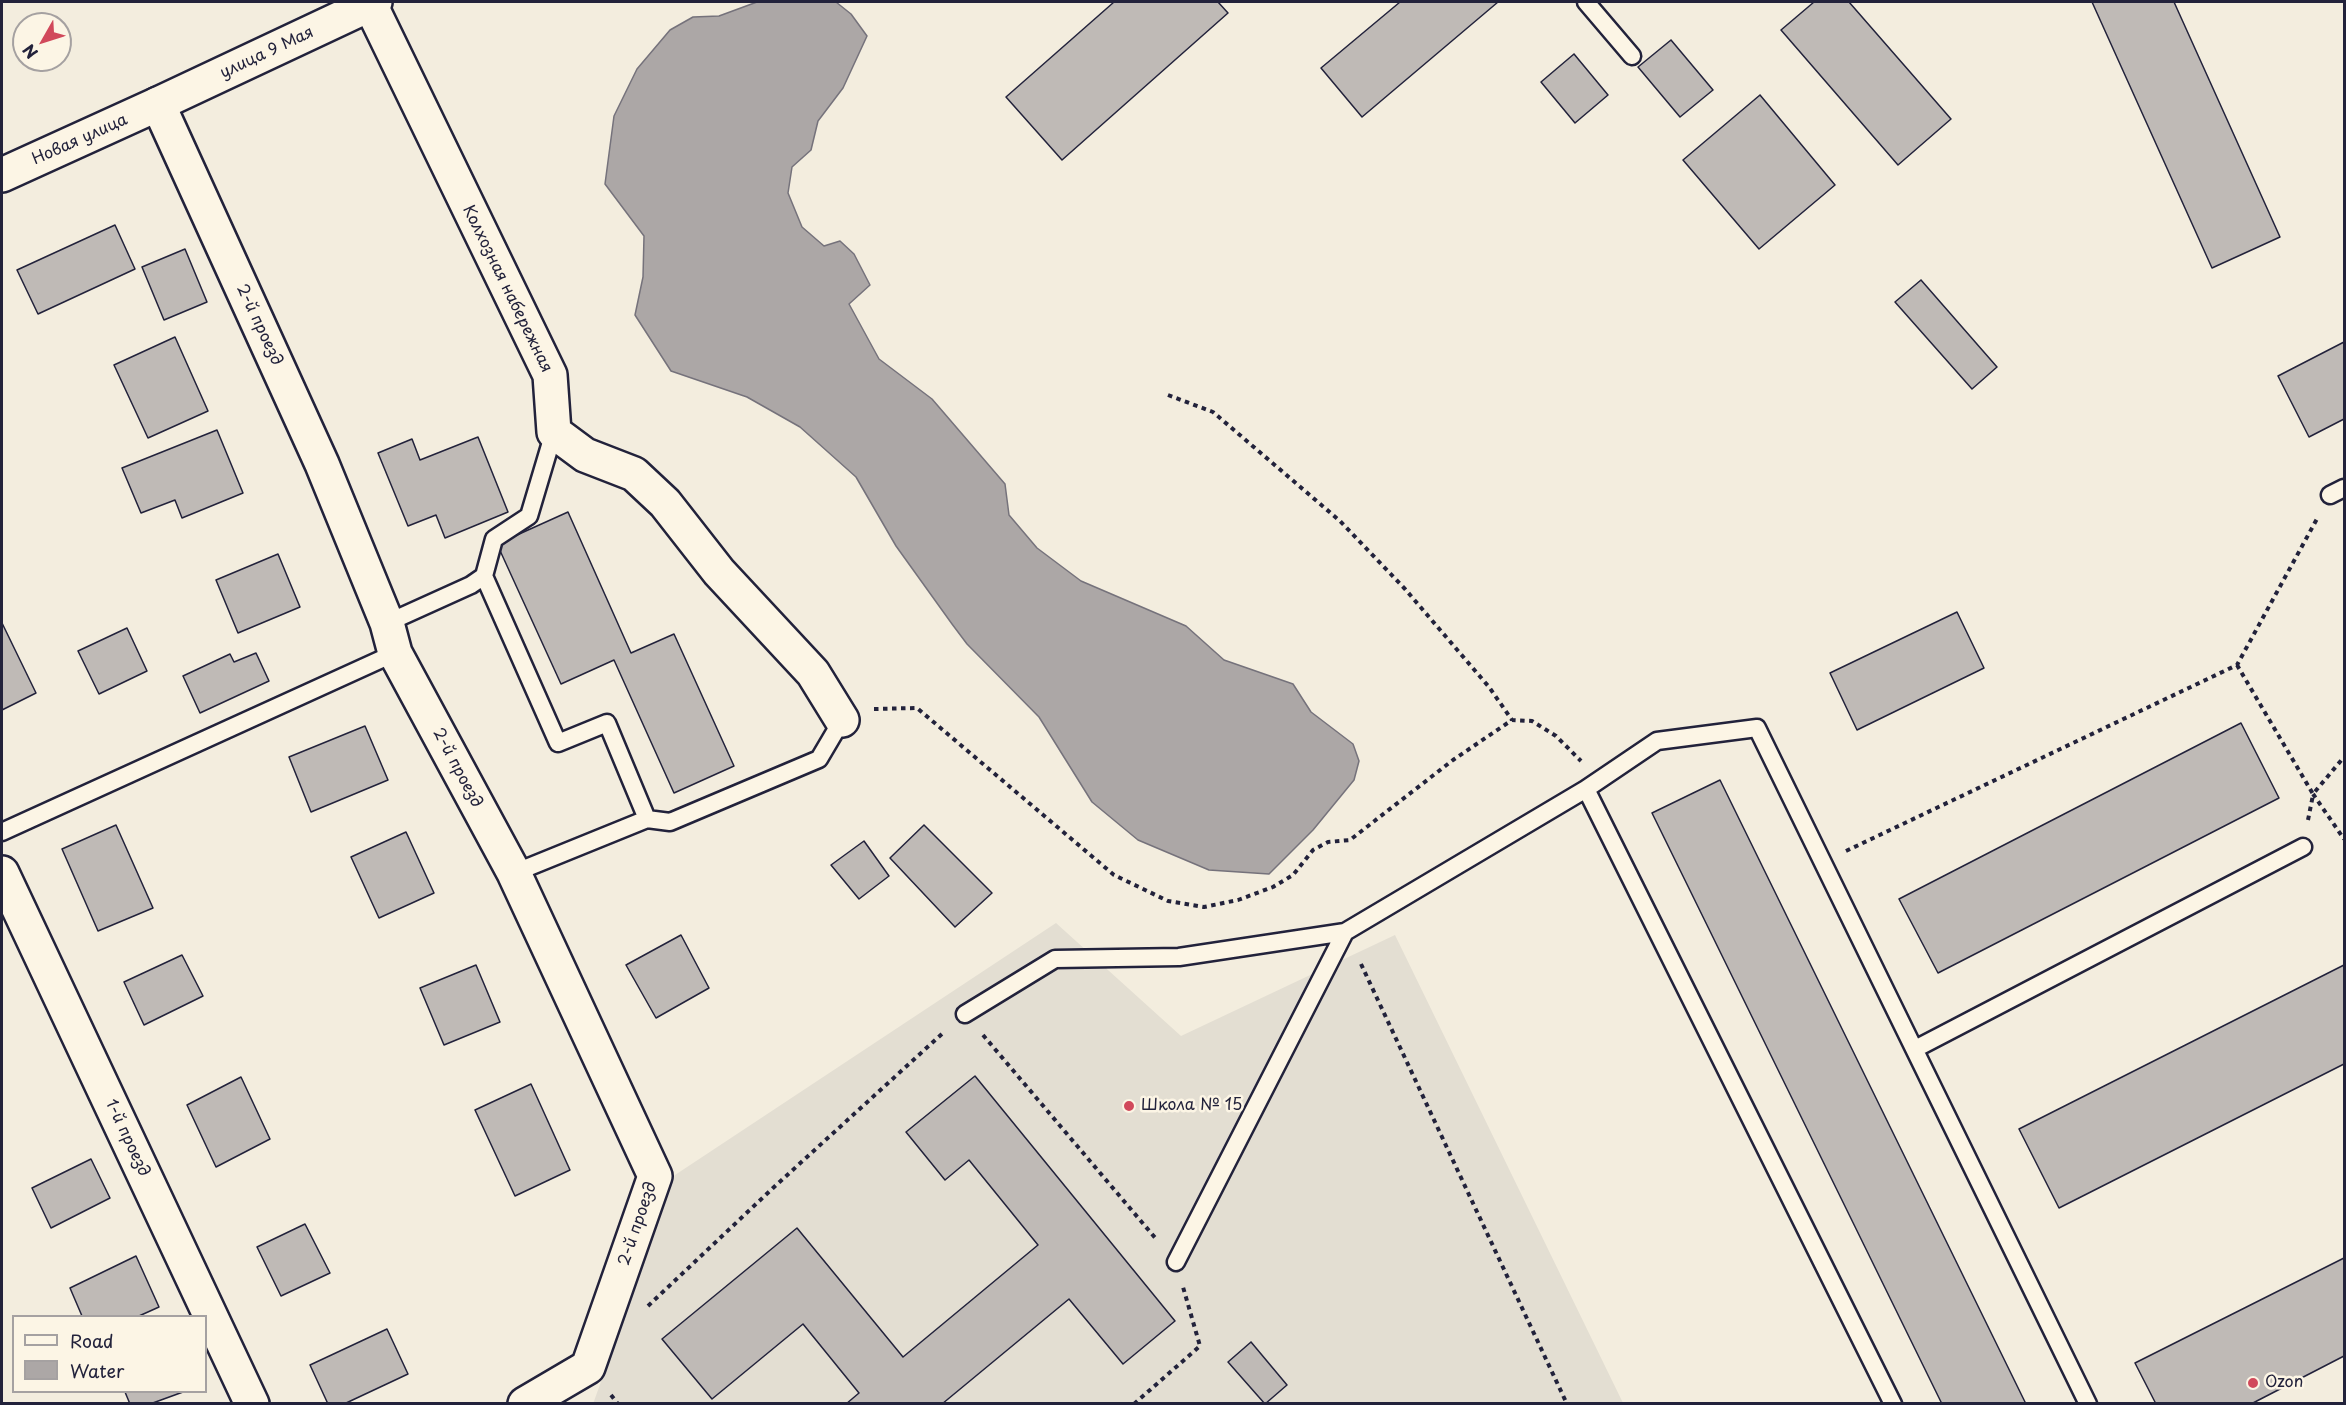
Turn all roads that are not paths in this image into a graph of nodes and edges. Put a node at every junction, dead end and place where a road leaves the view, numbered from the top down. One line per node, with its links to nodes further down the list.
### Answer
1 (371, 2): 4 (street, улица 9 Мая); 6 (street, Колхозная набережная)
2 (1586, 2): 3 (lane)
3 (1632, 56)
4 (158, 104): 5 (street, Новая улица); 8 (street, 2-й проезд)
5 (2, 175)
6 (554, 432): 7 (lane); 9 (street)
7 (484, 576): 8 (lane); 11 (lane)
8 (391, 638): 12 (lane); 15 (street, 2-й проезд)
9 (842, 720): 11 (lane)
10 (1592, 785): 16 (lane); 18 (lane); 22 (lane)
11 (647, 819): 15 (lane)
12 (2, 832)
13 (2303, 847): 18 (lane)
14 (2, 873): 20 (street, 1-й проезд)
15 (514, 873): 21 (street, 2-й проезд)
16 (1345, 932): 17 (lane); 19 (lane)
17 (965, 1014)
18 (1915, 1049): 23 (lane)
19 (1176, 1262)
20 (252, 1404)
21 (525, 1404)
22 (1893, 1404)
23 (2088, 1404)

